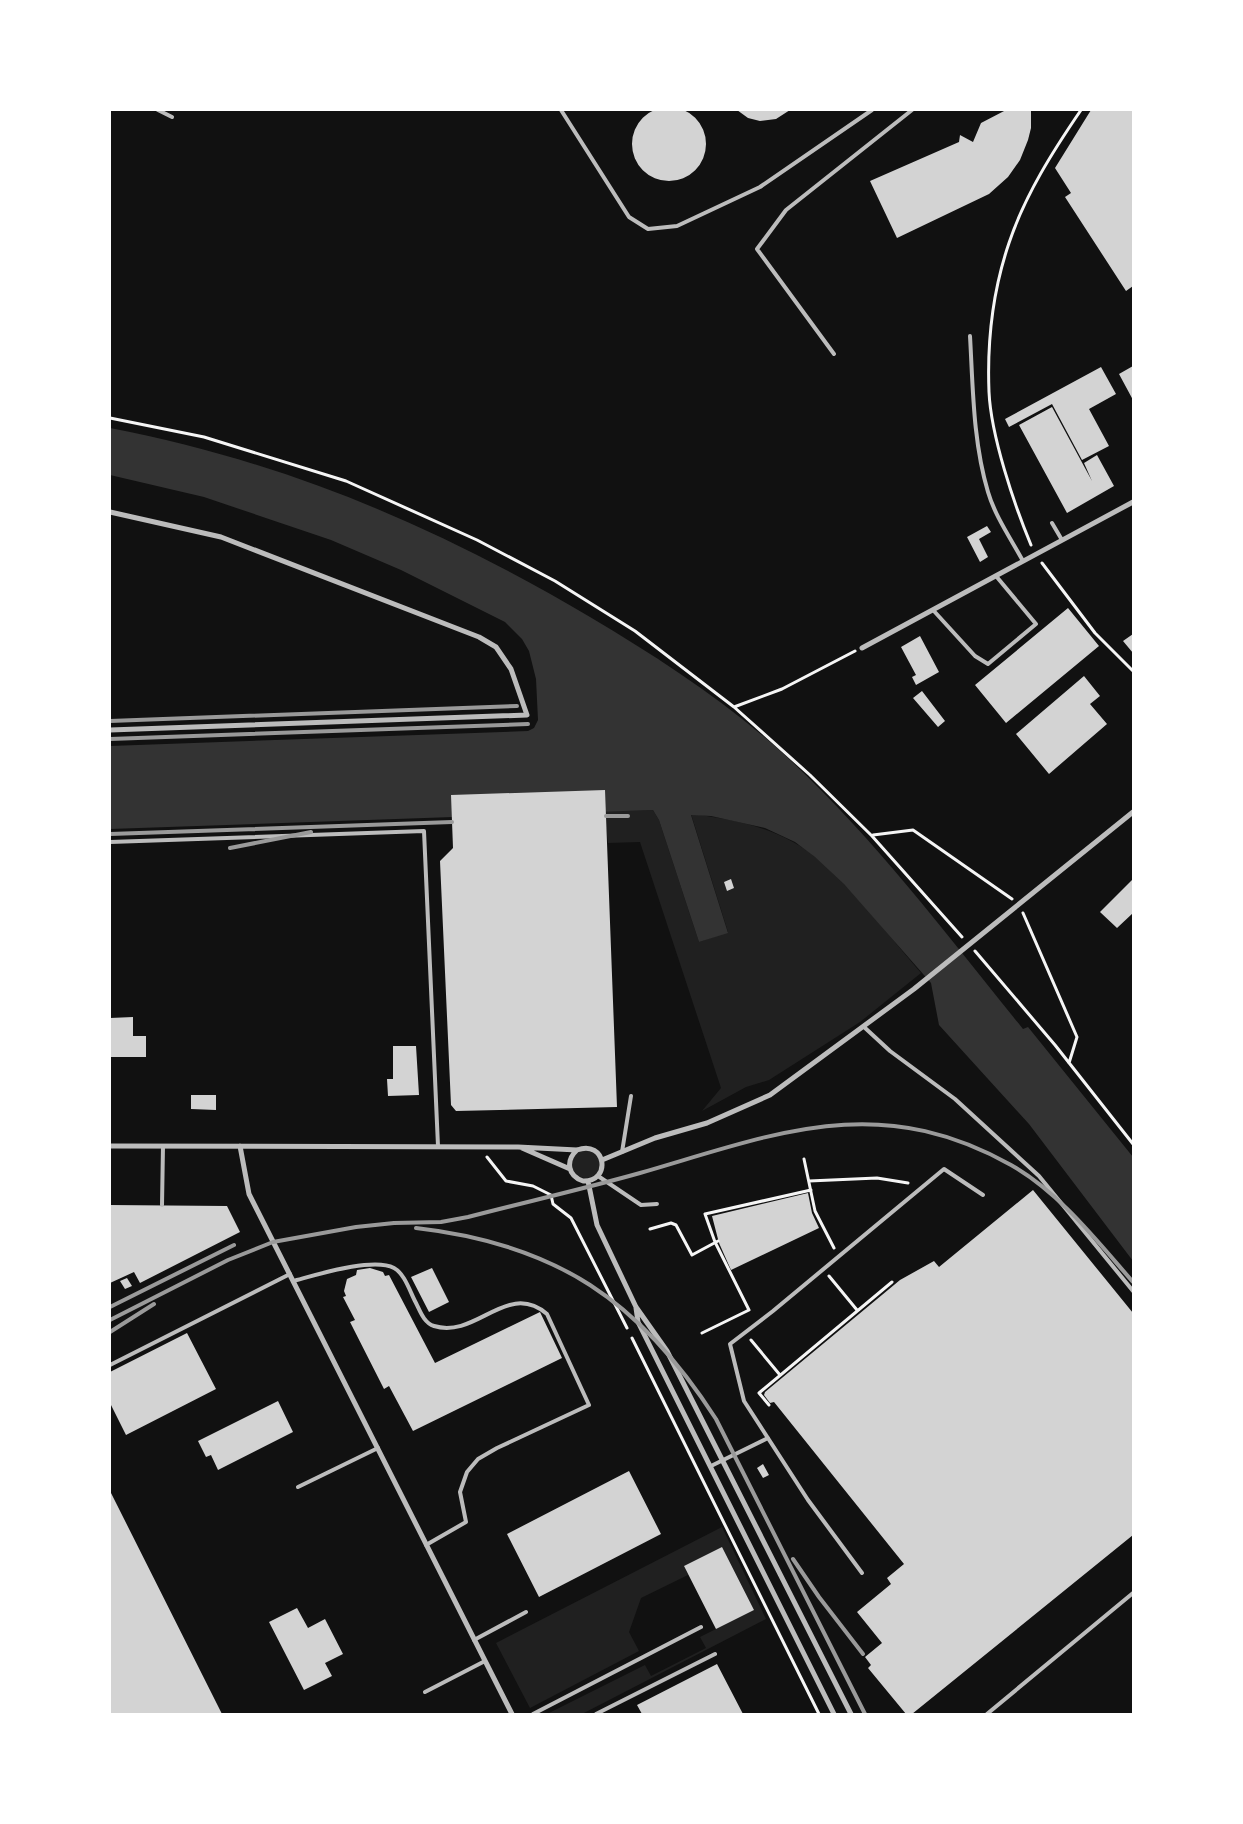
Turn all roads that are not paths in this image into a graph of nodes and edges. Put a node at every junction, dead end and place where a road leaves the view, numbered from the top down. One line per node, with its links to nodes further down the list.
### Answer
1 (158, 110): 5 (lane)
2 (561, 110): 3 (lane)
3 (872, 110)
4 (912, 110): 7 (lane)
5 (172, 117)
6 (970, 336): 12 (lane)
7 (834, 354)
8 (1133, 502): 11 (street)
9 (110, 512): 16 (street)
10 (1052, 523): 11 (lane)
11 (1062, 540): 12 (street)
12 (1022, 561): 13 (street)
13 (996, 576): 14 (street); 14 (lane)
14 (933, 610): 15 (street)
15 (862, 648)
16 (110, 730)
17 (1133, 812): 19 (street)
18 (110, 842): 24 (lane)
19 (864, 1027): 27 (street); 37 (lane)
20 (631, 1096): 27 (lane)
21 (110, 1146): 22 (street)
22 (163, 1146): 23 (street); 34 (lane)
23 (240, 1146): 24 (street); 35 (street)
24 (438, 1146): 25 (street)
25 (518, 1147): 26 (street); 29 (street)
26 (577, 1150): 28 (street); 29 (street)
27 (622, 1152): 28 (street)
28 (602, 1160): 30 (street)
29 (570, 1169): 31 (street)
30 (598, 1176): 31 (street); 33 (lane)
31 (588, 1181): 38 (street)
32 (984, 1195): 40 (lane)
33 (657, 1204)
34 (162, 1205)
35 (290, 1274): 36 (street); 39 (lane)
36 (293, 1281): 41 (street); 45 (lane)
37 (1133, 1291)
38 (636, 1307): 42 (street); 43 (street)
39 (110, 1365)
40 (768, 1438): 42 (lane); 46 (lane)
41 (378, 1448): 44 (lane); 45 (street)
42 (723, 1460): 43 (lane); 58 (street)
43 (711, 1466): 57 (street)
44 (298, 1488)
45 (426, 1545): 50 (street)
46 (862, 1573)
47 (1133, 1594): 59 (lane)
48 (526, 1612): 50 (lane)
49 (701, 1627): 55 (lane)
50 (474, 1640): 52 (street)
51 (715, 1654): 56 (lane)
52 (485, 1661): 53 (lane); 54 (street)
53 (425, 1692)
54 (512, 1714)
55 (533, 1714)
56 (596, 1714)
57 (834, 1714)
58 (851, 1714)
59 (987, 1714)

